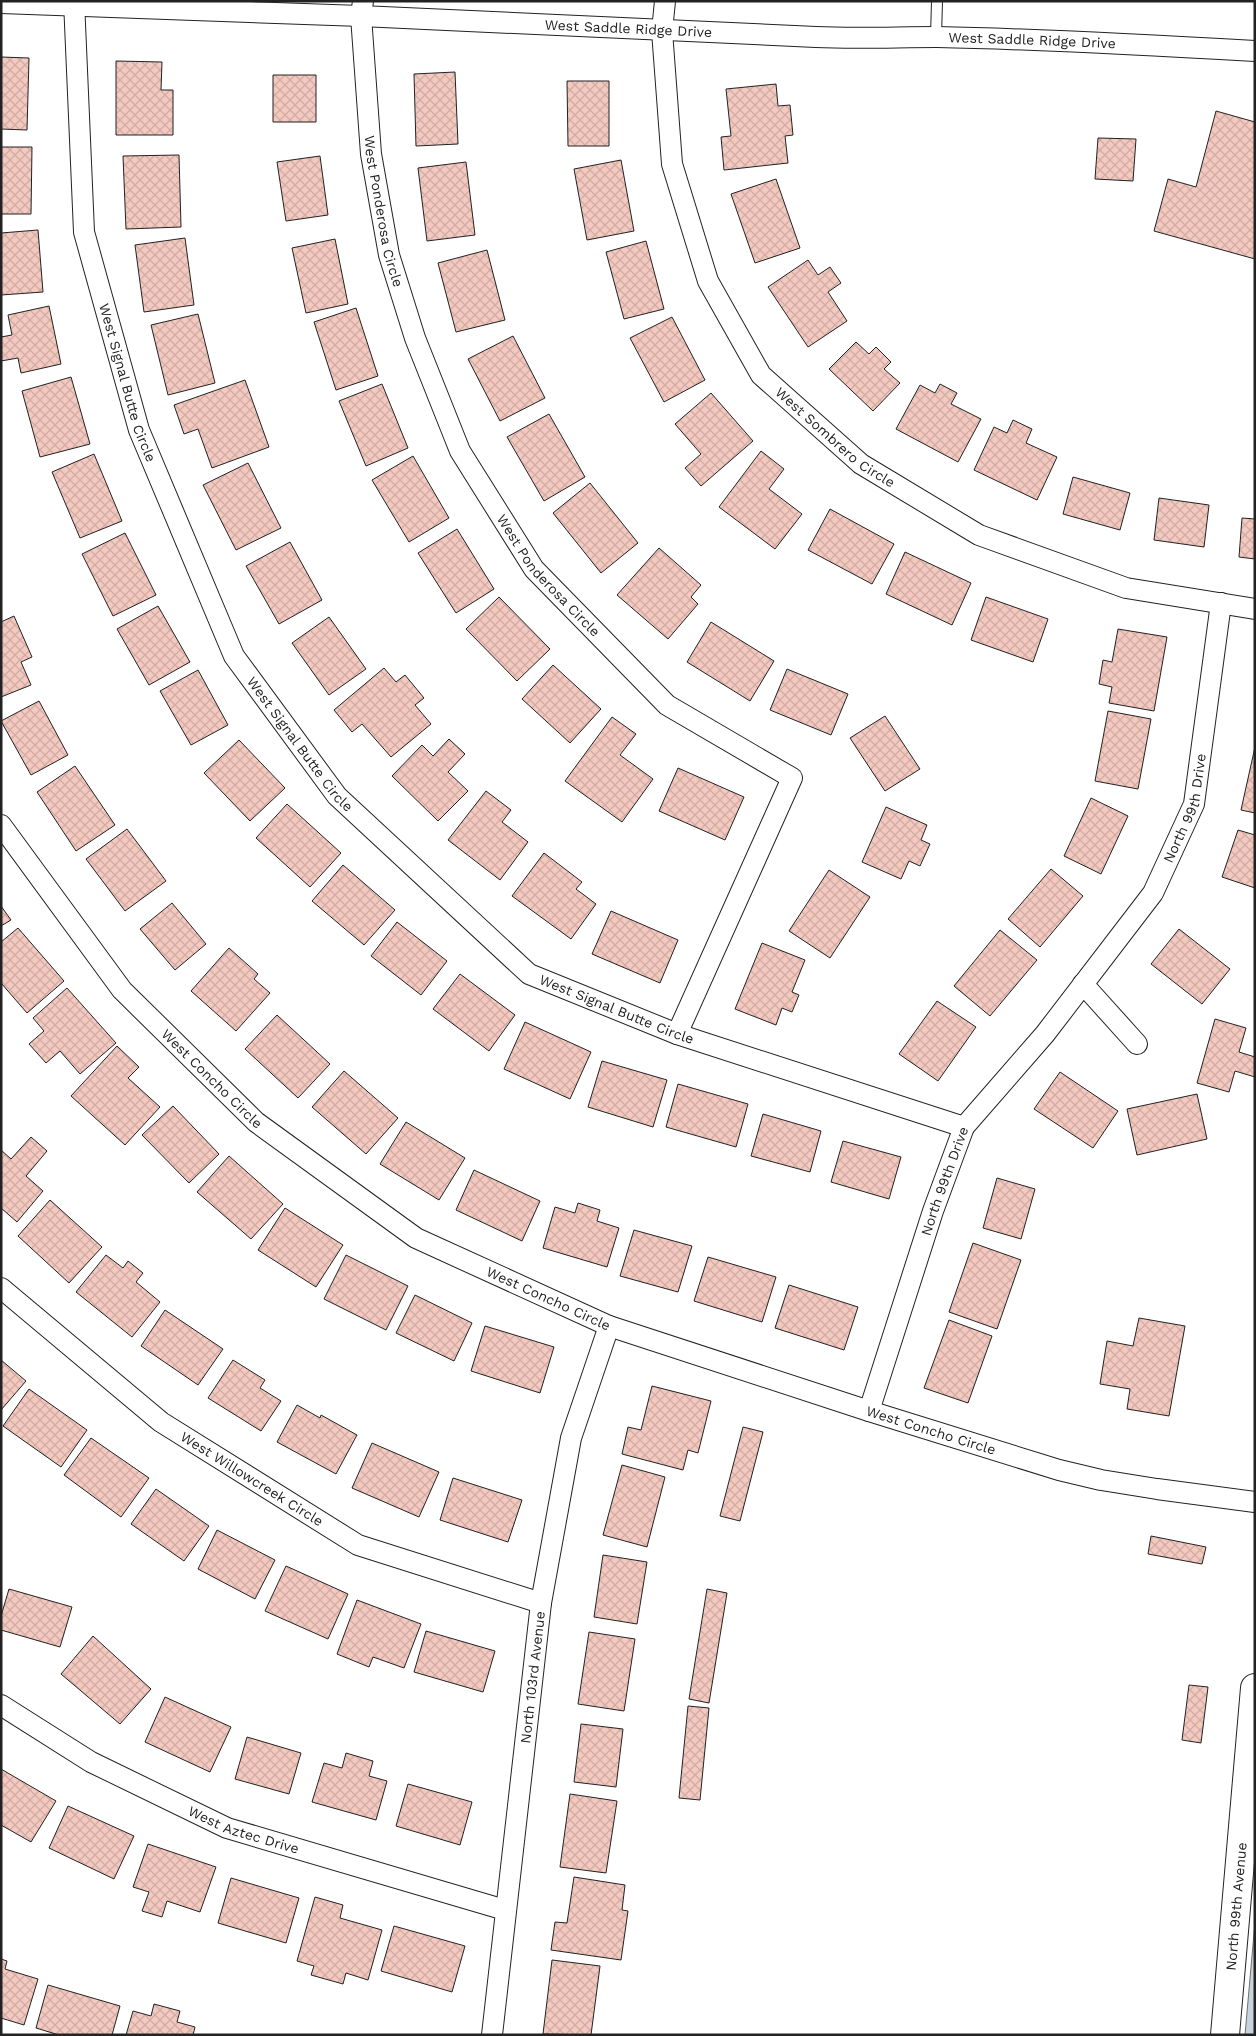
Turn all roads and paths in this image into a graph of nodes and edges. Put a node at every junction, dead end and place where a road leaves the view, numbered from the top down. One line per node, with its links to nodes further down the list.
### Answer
1 (666, 1): 6 (street, West Sombrero Circle)
2 (938, 1): 7 (lane)
3 (1, 3): 4 (street, West Saddle Ridge Drive)
4 (74, 4): 5 (street, West Saddle Ridge Drive); 13 (street, West Signal Butte Circle)
5 (362, 9): 6 (street, West Saddle Ridge Drive); 13 (street, West Ponderosa Circle)
6 (662, 31): 7 (street, West Saddle Ridge Drive); 9 (street, West Sombrero Circle)
7 (936, 37): 8 (street, West Saddle Ridge Drive)
8 (1255, 52)
9 (1221, 603): 10 (street, West Sombrero Circle); 12 (street, North 99th Drive)
10 (1255, 608)
11 (1, 825): 17 (street, West Concho Circle)
12 (1083, 984): 14 (street); 15 (street, North 99th Drive)
13 (677, 1034): 15 (street, West Signal Butte Circle)
14 (1137, 1044)
15 (964, 1127): 18 (street, North 99th Drive)
16 (1, 1288): 20 (street, West Willowcreek Circle)
17 (609, 1326): 18 (street, West Concho Circle); 20 (street, North 103rd Avenue)
18 (868, 1411): 19 (street, West Concho Circle)
19 (1255, 1502)
20 (541, 1603): 23 (street, North 103rd Avenue)
21 (1255, 1688): 25 (main road, North 99th Avenue)
22 (1, 1705): 23 (street, West Aztec Drive)
23 (505, 1910): 24 (street, North 103rd Avenue)
24 (492, 2035)
25 (1225, 2035)

